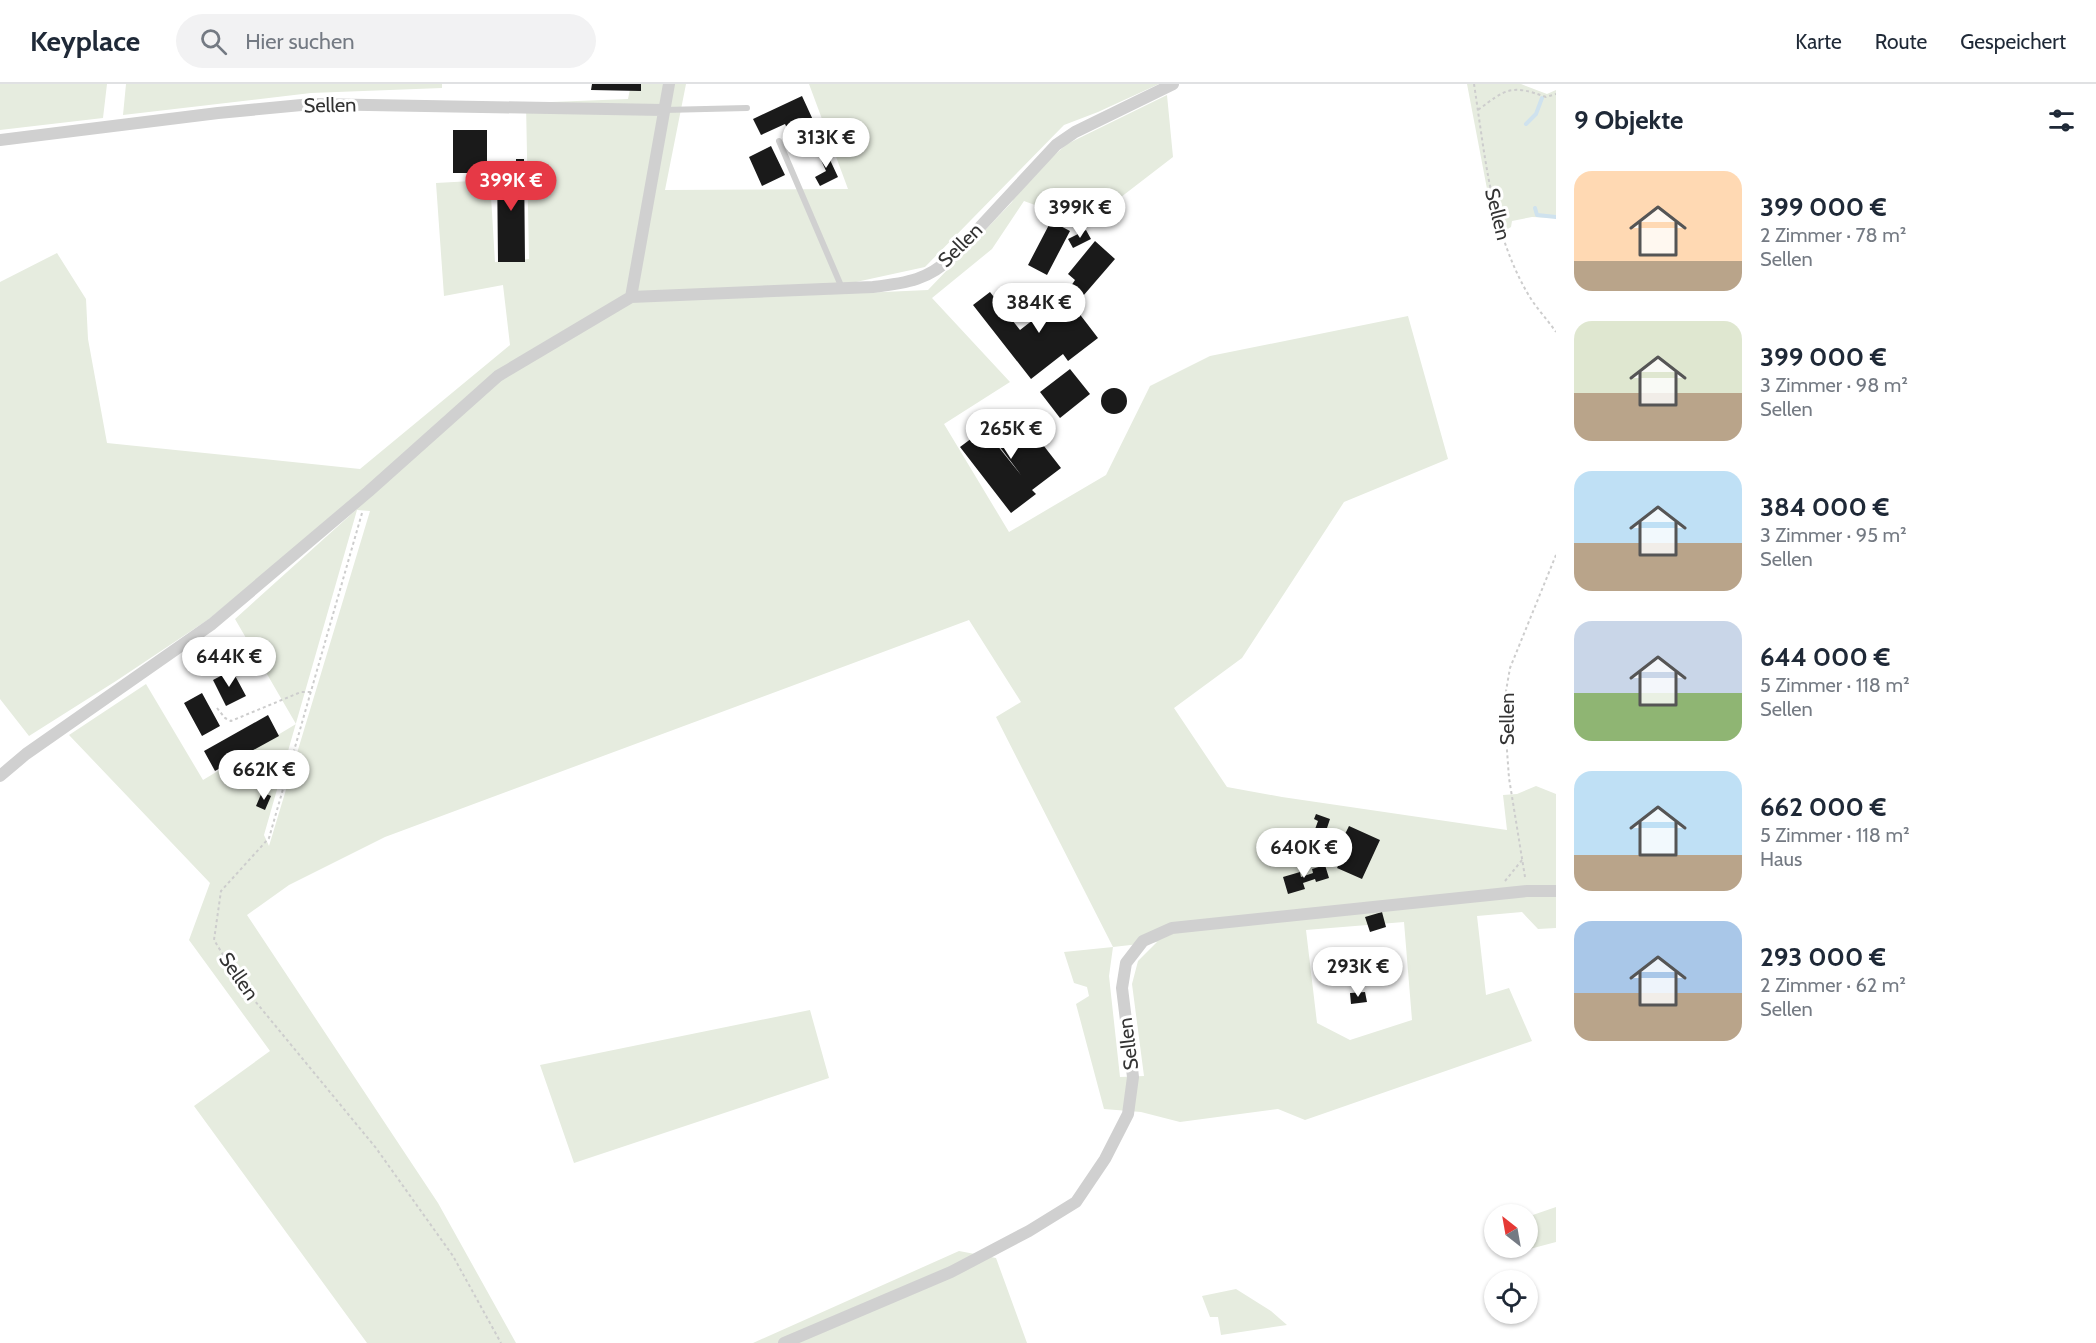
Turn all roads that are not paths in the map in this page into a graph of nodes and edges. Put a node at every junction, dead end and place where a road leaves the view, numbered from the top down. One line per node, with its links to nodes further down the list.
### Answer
1 (669, 84): 4 (street)
2 (1173, 84): 7 (street, Sellen)
3 (747, 108): 4 (lane)
4 (663, 110): 5 (street, Sellen); 8 (street)
5 (0, 141)
6 (780, 141): 7 (lane)
7 (843, 288): 8 (street, Sellen)
8 (631, 297): 9 (street, Sellen)
9 (0, 776)
10 (1556, 891): 11 (street, Sellen)
11 (784, 1343)

